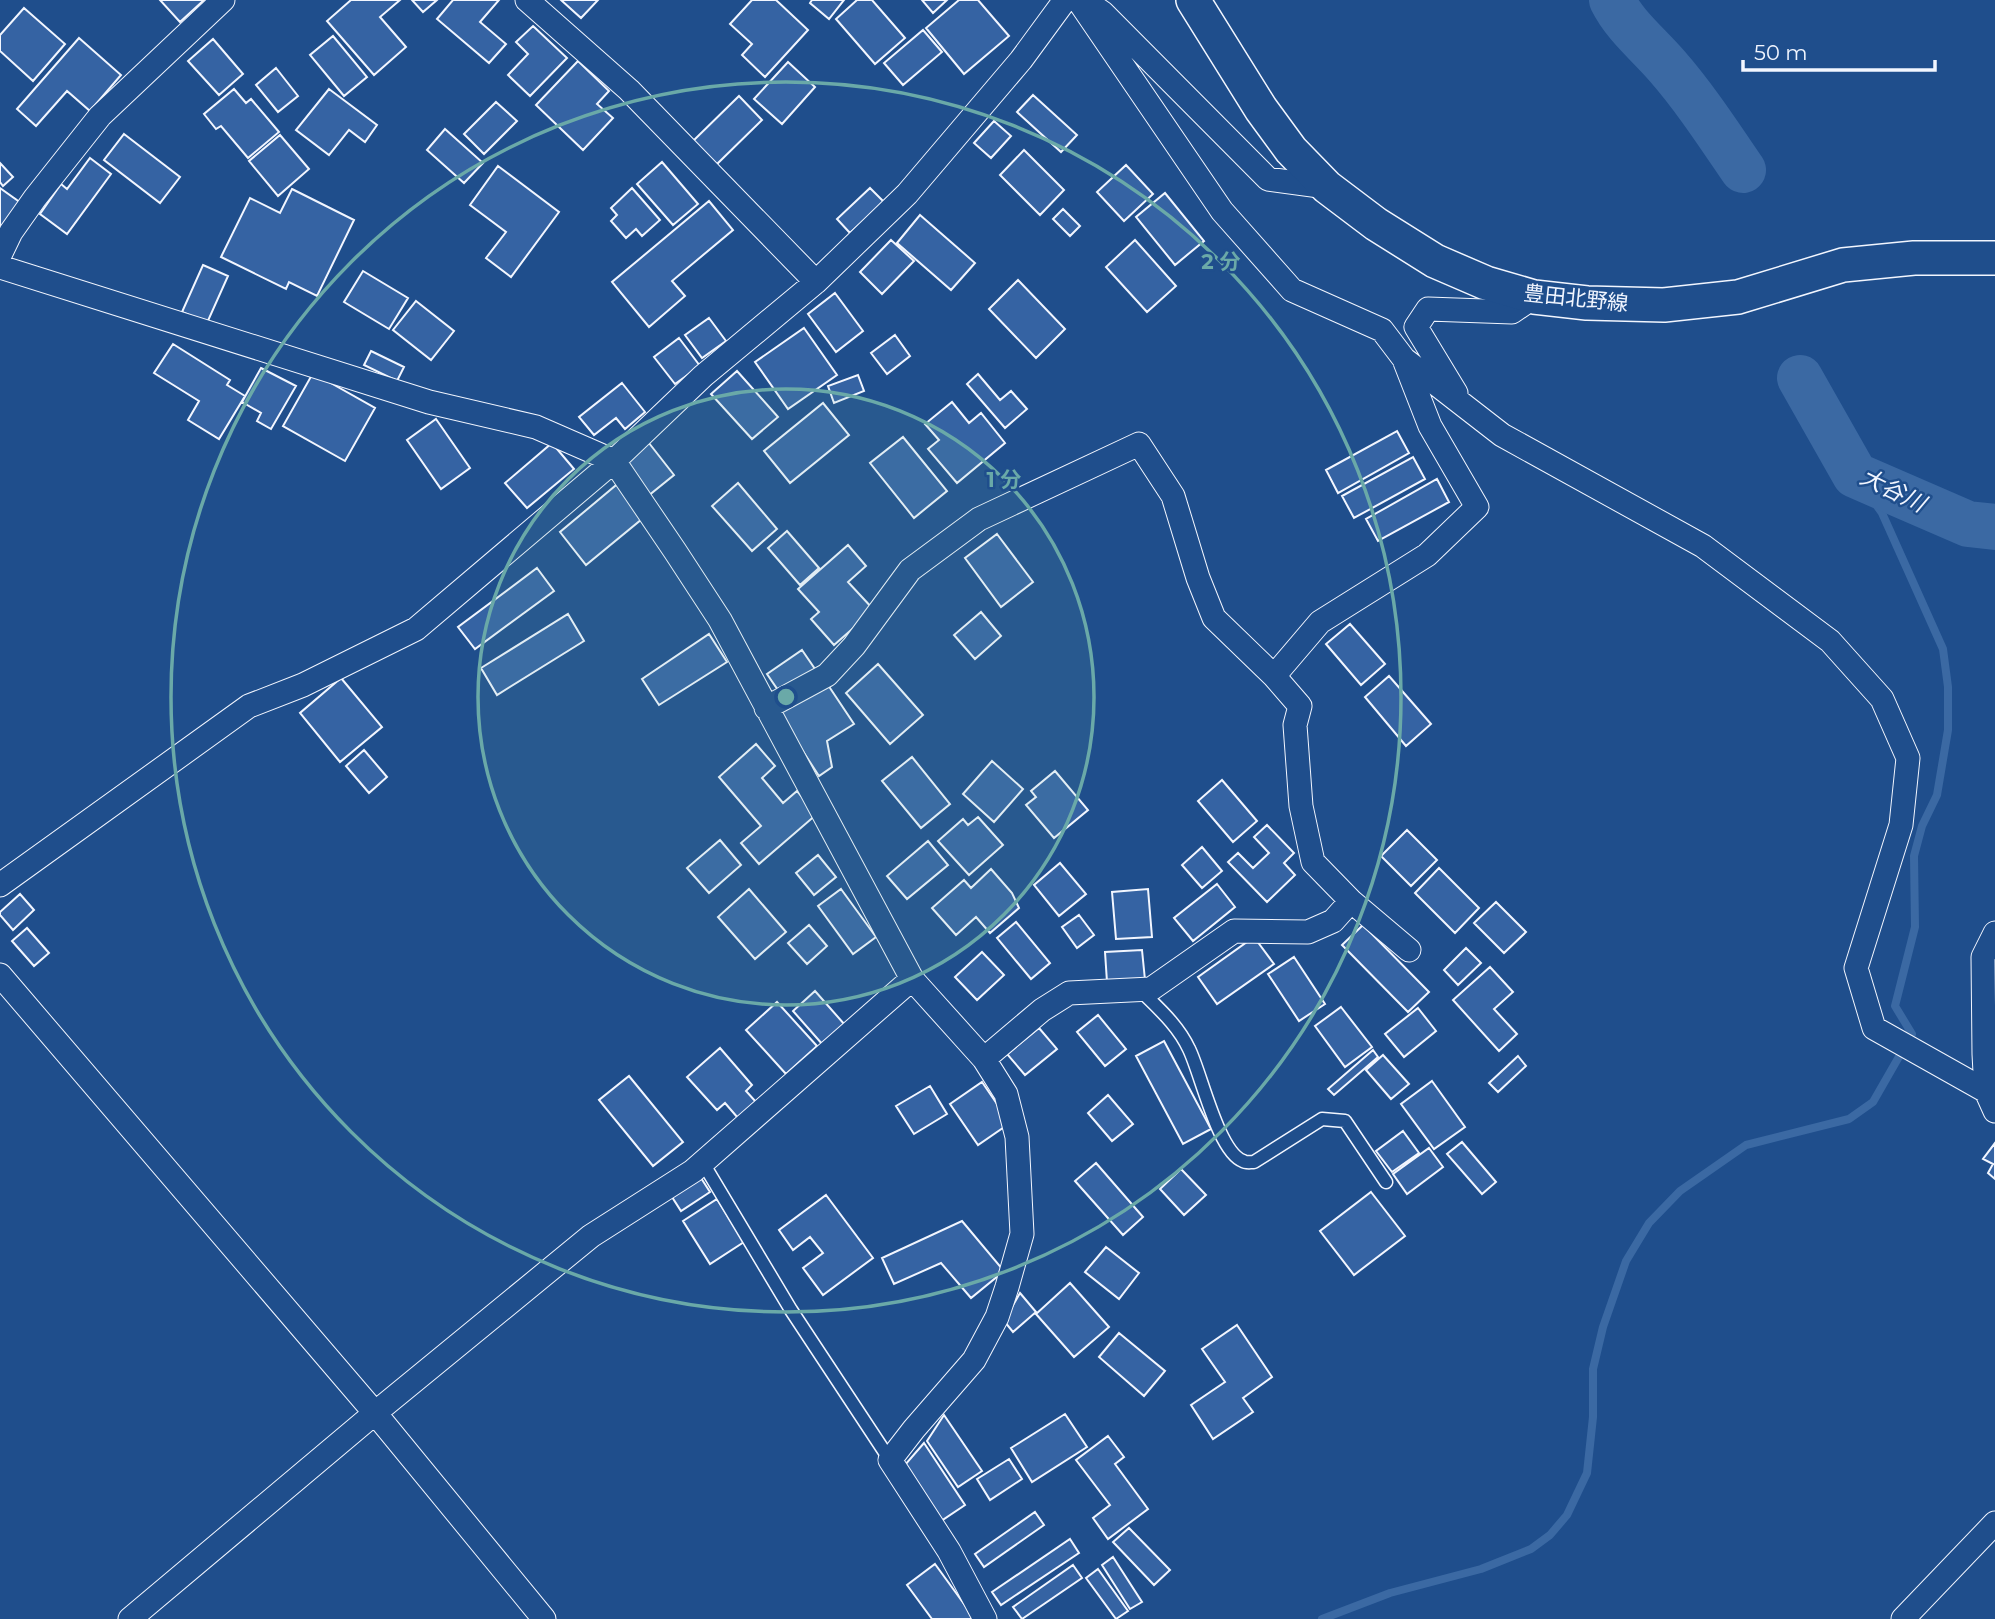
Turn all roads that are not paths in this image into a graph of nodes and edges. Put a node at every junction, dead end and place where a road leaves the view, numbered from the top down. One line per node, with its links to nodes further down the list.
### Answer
1 (223, 0): 8 (street)
2 (527, 0): 11 (street)
3 (1065, 0): 11 (street)
4 (1078, 0): 13 (street)
5 (1085, 0): 7 (street)
6 (1193, 0): 7 (main road, 豊田北野線)
7 (1327, 187): 12 (main road, 豊田北野線)
8 (0, 255)
9 (1995, 258): 12 (main road, 豊田北野線)
10 (0, 267): 15 (street)
11 (816, 282): 15 (street)
12 (1534, 297): 14 (street)
13 (1404, 359): 14 (street); 16 (street)
14 (1465, 407): 26 (street)
15 (614, 461): 17 (street); 18 (street)
16 (1274, 676): 17 (street); 19 (street)
17 (766, 708): 23 (street)
18 (0, 885)
19 (1351, 901): 21 (street); 24 (street)
20 (1995, 933): 26 (street)
21 (1409, 950)
22 (0, 975): 29 (street)
23 (912, 979): 25 (street); 27 (street)
24 (1140, 990): 25 (street); 28 (lane)
25 (984, 1059): 30 (street)
26 (1991, 1101)
27 (703, 1163): 29 (street); 30 (lane)
28 (1386, 1182)
29 (375, 1413): 32 (street); 33 (street)
30 (890, 1460): 34 (street)
31 (1995, 1523): 35 (street)
32 (130, 1619)
33 (544, 1619)
34 (985, 1619)
35 (1903, 1619)

